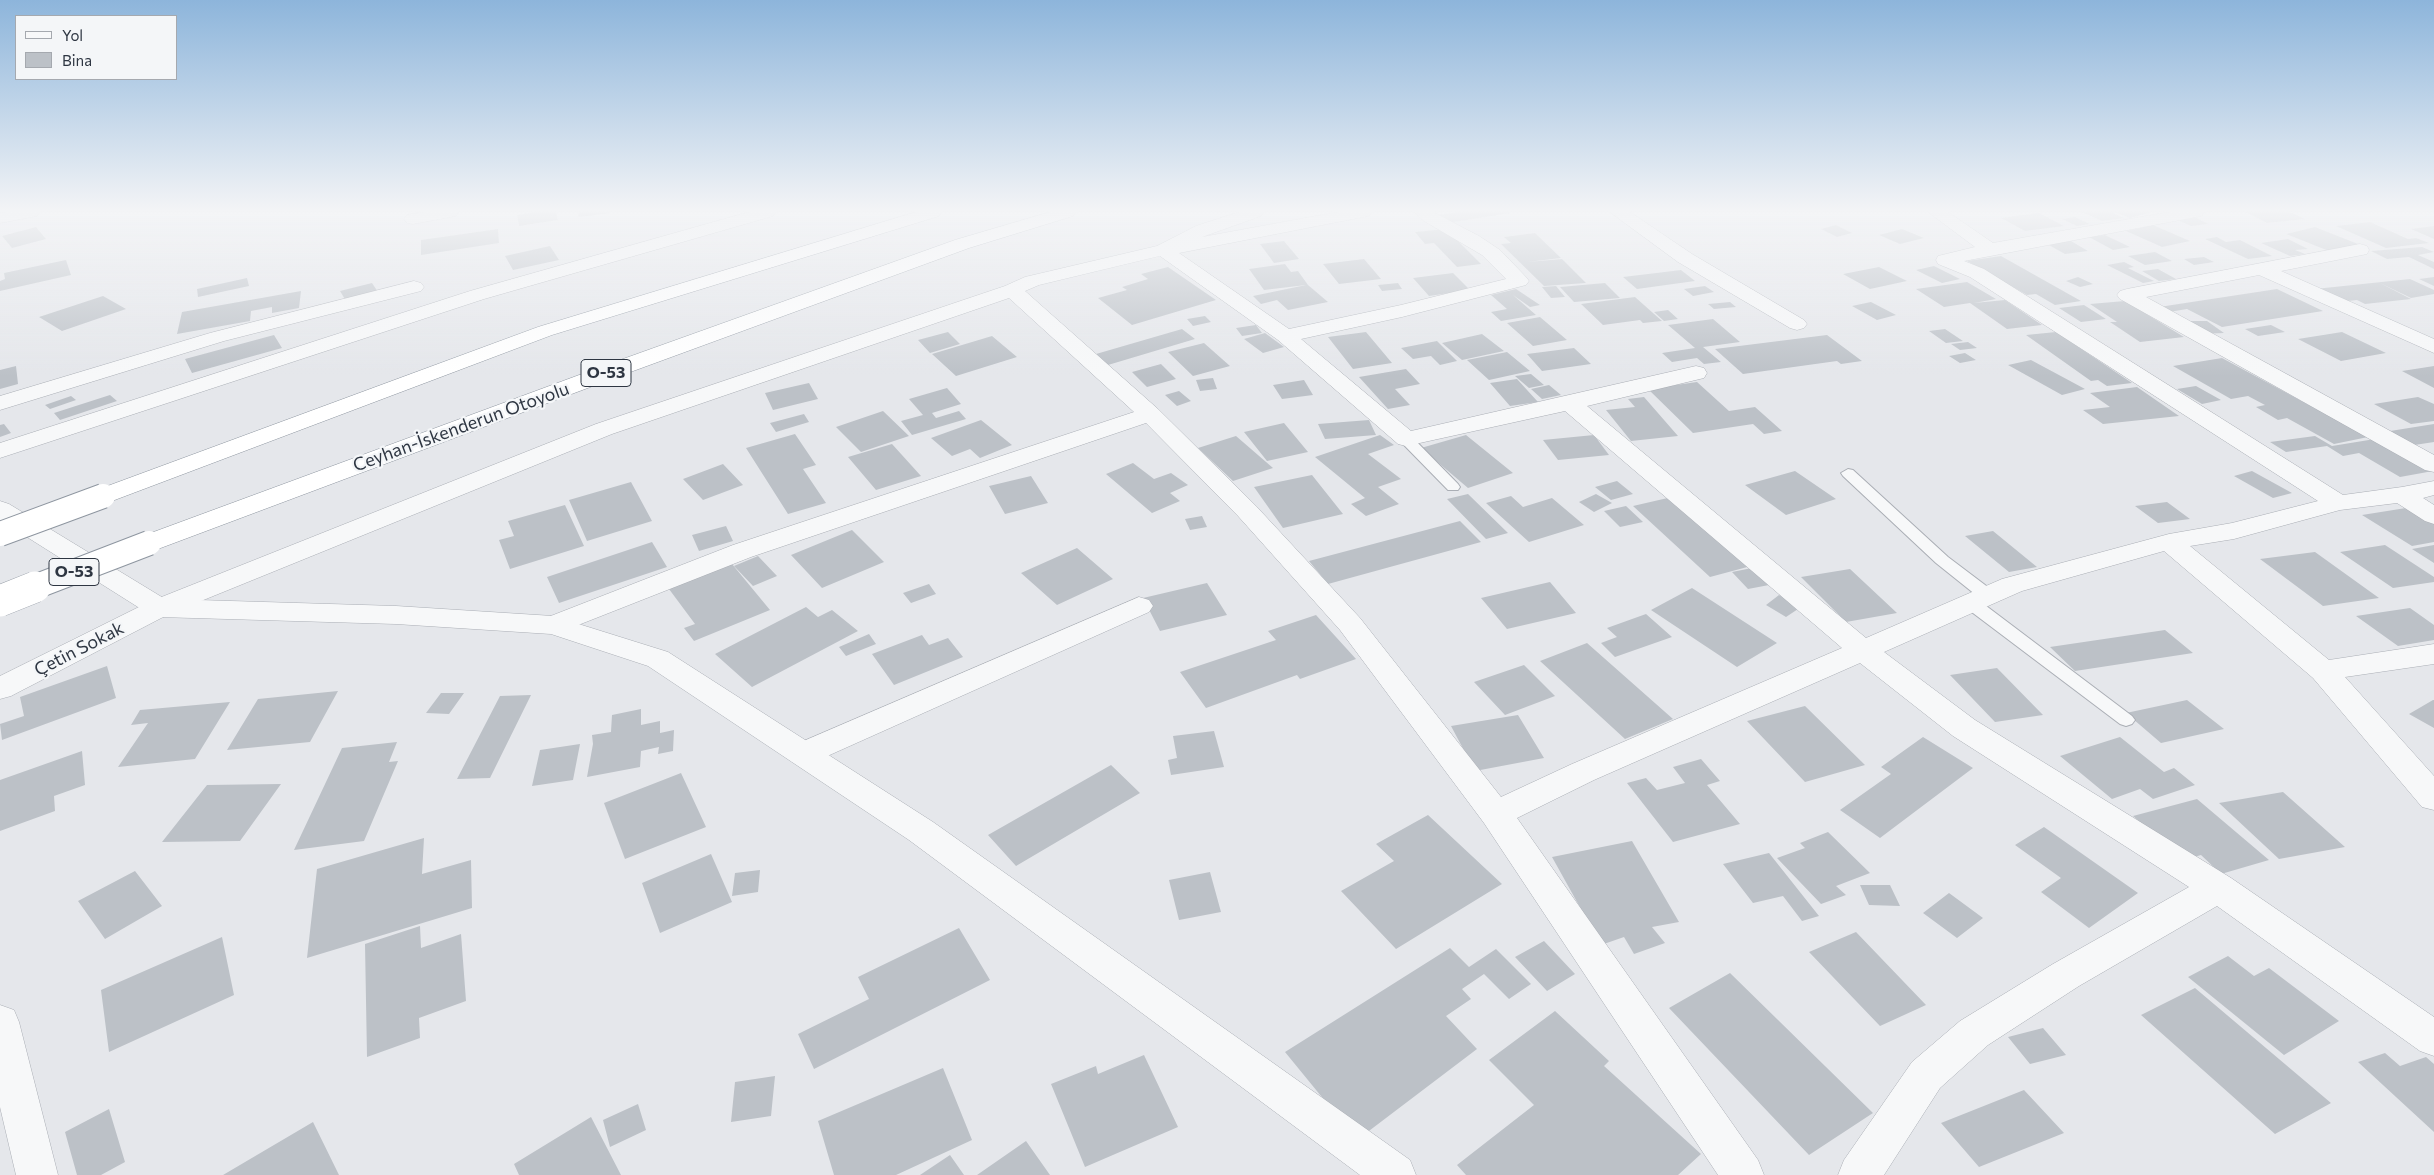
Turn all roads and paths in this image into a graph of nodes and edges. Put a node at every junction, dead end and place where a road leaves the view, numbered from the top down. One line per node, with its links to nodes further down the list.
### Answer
1 (560, 267): 21 (street)
2 (753, 267): 30 (highway, bridge)
3 (899, 267): 33 (highway, Ceyhan-İskenderun Otoyolu / O-53, bridge)
4 (1092, 267): 12 (street, Çetin Sokak)
5 (1187, 267): 14 (street)
6 (1505, 267): 14 (street)
7 (1700, 267): 13 (street)
8 (1962, 267): 27 (street)
9 (2266, 267): 10 (street)
10 (2259, 268): 15 (street); 22 (street)
11 (414, 287): 17 (street)
12 (1012, 290): 19 (street); 35 (street, Çetin Sokak)
13 (1798, 324)
14 (1285, 336): 20 (street)
15 (2434, 347)
16 (1696, 373): 18 (street)
17 (0, 402)
18 (1570, 403): 20 (street); 37 (street)
19 (1150, 414): 36 (street); 44 (street)
20 (1406, 439): 24 (lane)
21 (0, 452)
22 (2434, 465)
23 (1848, 473): 32 (lane)
24 (1453, 487)
25 (2434, 488): 26 (street)
26 (2402, 495): 27 (street); 29 (street)
27 (2340, 504): 31 (street)
28 (0, 510): 35 (street)
29 (2434, 516)
30 (0, 534)
31 (2169, 542): 32 (street); 39 (street)
32 (1979, 599): 37 (street); 41 (lane)
33 (0, 602)
34 (1139, 606): 42 (street)
35 (159, 608): 36 (street); 40 (street, Çetin Sokak)
36 (553, 625): 42 (street)
37 (1862, 649): 44 (street); 45 (street)
38 (2434, 654): 39 (street)
39 (2323, 671): 43 (street)
40 (0, 689)
41 (2126, 720)
42 (803, 754): 49 (street)
43 (2434, 798)
44 (1496, 814): 50 (street)
45 (2218, 888): 47 (street); 51 (street)
46 (0, 1022): 48 (street)
47 (2434, 1039)
48 (37, 1175)
49 (1396, 1175)
50 (1743, 1175)
51 (1860, 1175)

